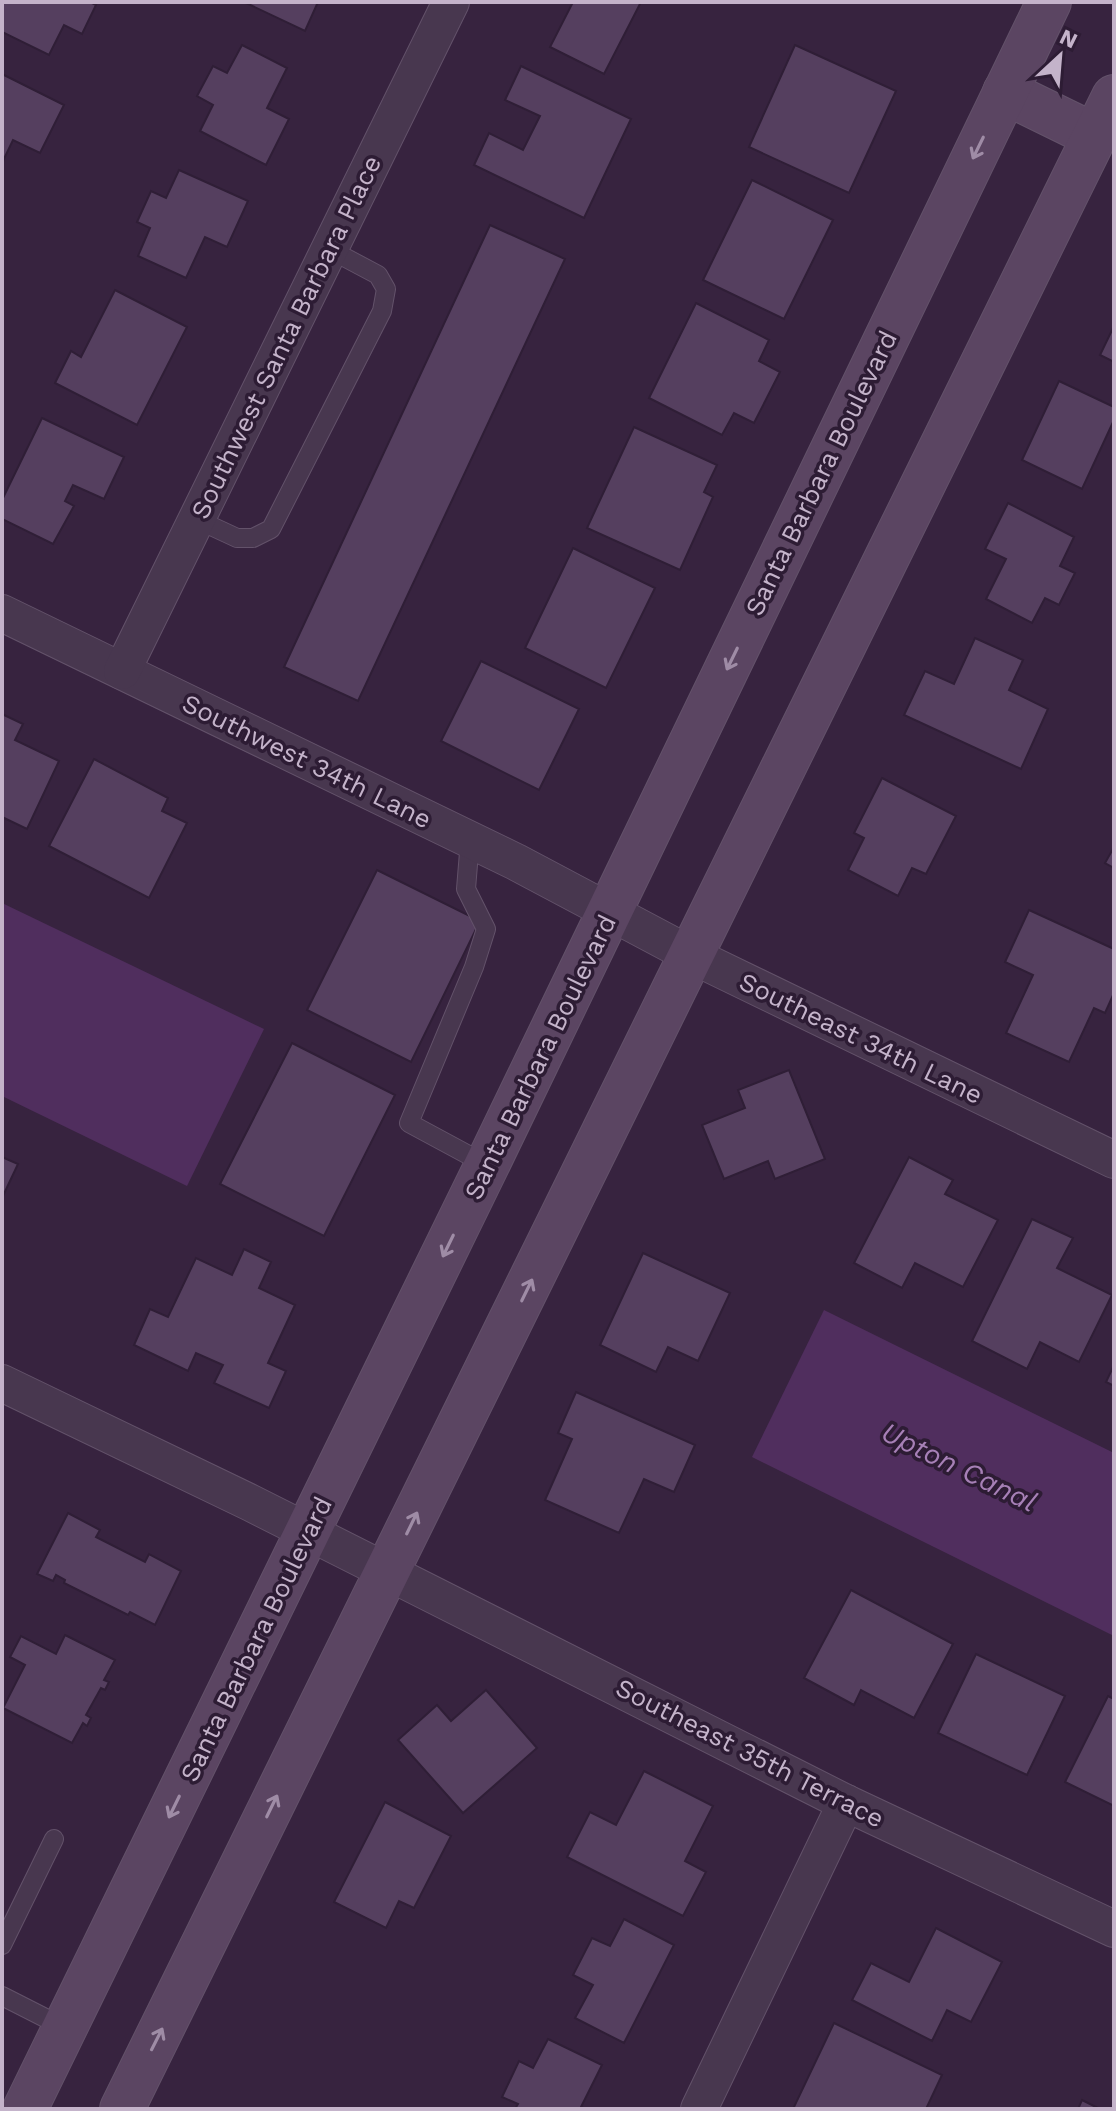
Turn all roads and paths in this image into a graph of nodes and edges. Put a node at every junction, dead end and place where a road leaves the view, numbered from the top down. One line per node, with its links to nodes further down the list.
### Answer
1 (451, 2): 6 (street, Southwest Santa Barbara Place)
2 (1049, 2): 3 (main road, Santa Barbara Boulevard)
3 (1005, 92): 5 (main road); 11 (main road, Santa Barbara Boulevard, one-way to 11)
4 (1114, 97): 5 (main road)
5 (1095, 136): 12 (main road)
6 (329, 249): 7 (street, Southwest Santa Barbara Place); 7 (lane)
7 (196, 519): 9 (street, Southwest Santa Barbara Place)
8 (2, 613): 9 (street, Southwest 34th Lane)
9 (122, 671): 10 (street, Southwest 34th Lane)
10 (470, 840): 11 (street, Southwest 34th Lane); 14 (lane)
11 (609, 914): 12 (street, Southeast 34th Lane); 14 (main road, Santa Barbara Boulevard)
12 (693, 956): 13 (street, Southeast 34th Lane); 17 (main road, one-way to 12)
13 (1114, 1160)
14 (487, 1165): 16 (main road, Santa Barbara Boulevard, one-way to 16)
15 (2, 1383): 16 (street, Southeast 35th Terrace)
16 (308, 1533): 17 (street, Southeast 35th Terrace); 23 (main road, Santa Barbara Boulevard, one-way to 23)
17 (387, 1573): 18 (street, Southeast 35th Terrace); 25 (main road, one-way to 17)
18 (846, 1803): 20 (street, Southeast 35th Terrace); 26 (street)
19 (54, 1839): 21 (lane)
20 (1114, 1929)
21 (2, 1945)
22 (2, 1996): 23 (lane)
23 (65, 2028): 24 (main road, Santa Barbara Boulevard)
24 (25, 2109)
25 (122, 2109)
26 (699, 2109)

